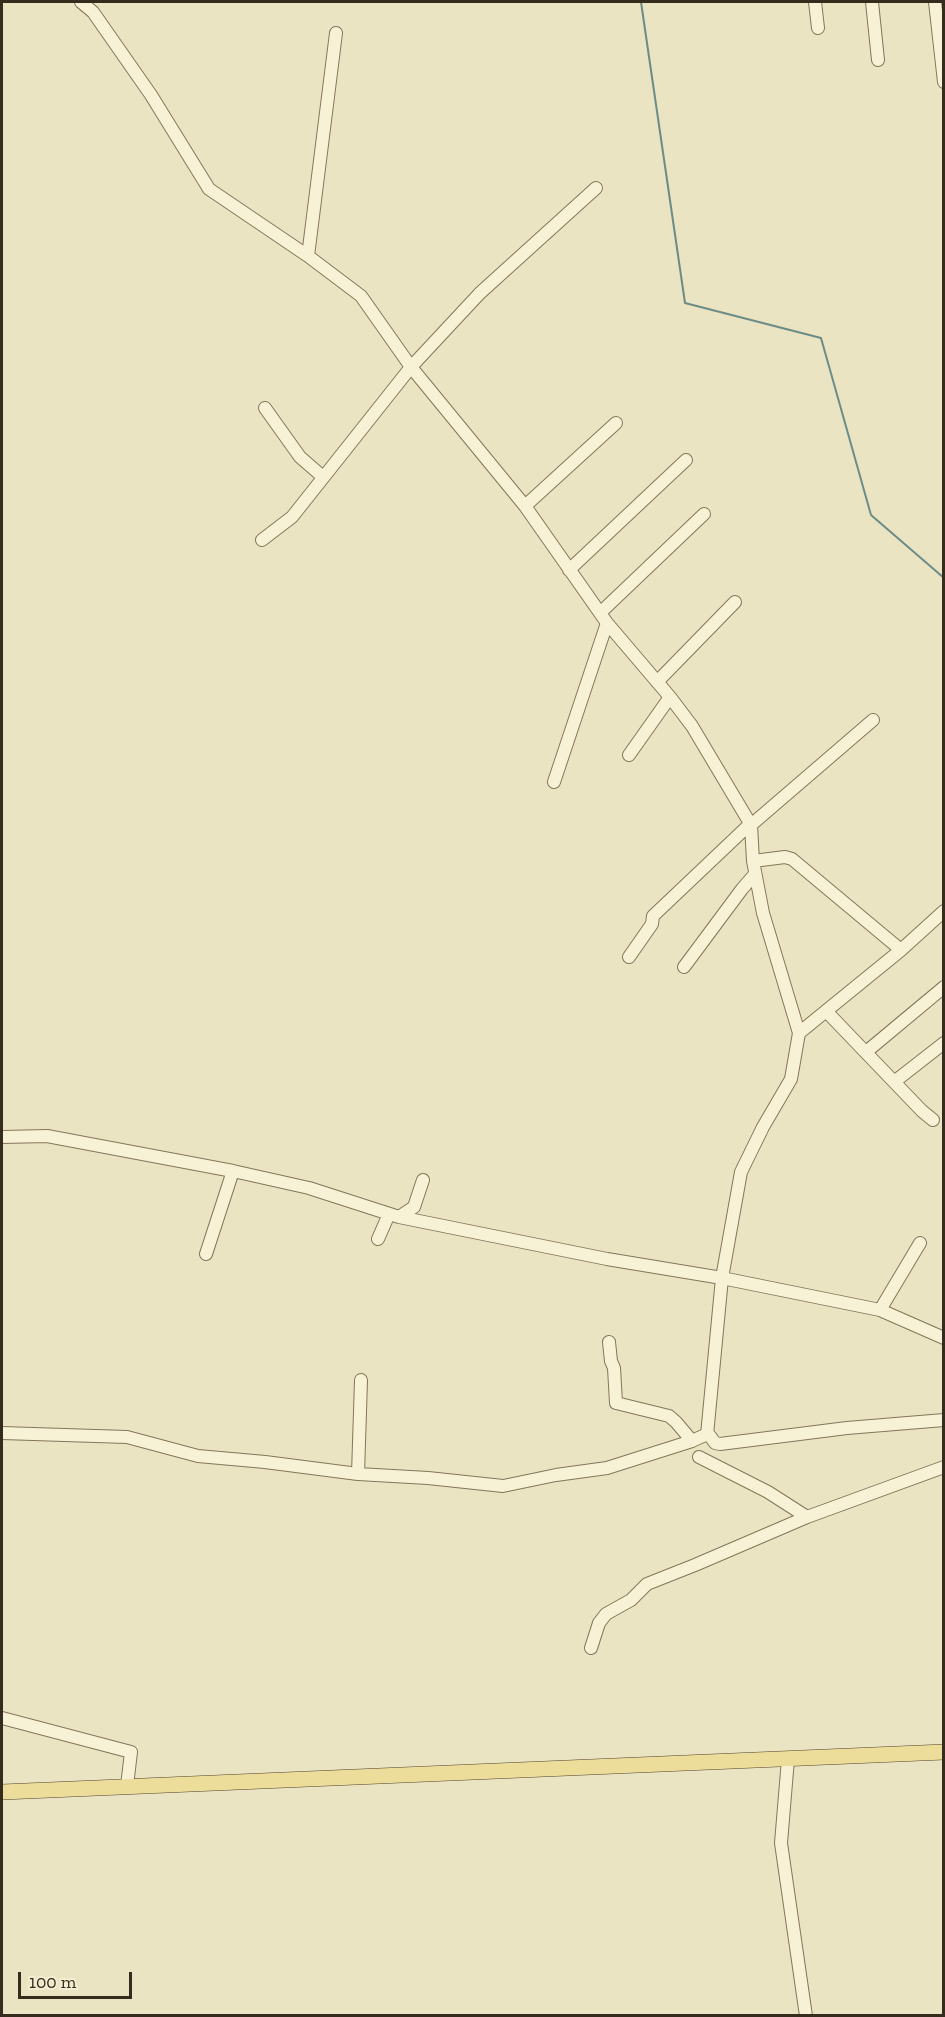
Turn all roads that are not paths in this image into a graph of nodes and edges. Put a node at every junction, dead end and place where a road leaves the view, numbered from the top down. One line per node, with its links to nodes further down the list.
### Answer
1 (81, 2): 10 (street)
2 (814, 2): 5 (street)
3 (872, 2): 7 (street)
4 (934, 2): 8 (street)
5 (818, 28)
6 (336, 33): 10 (street)
7 (878, 60)
8 (944, 82)
9 (596, 188): 11 (street)
10 (308, 256): 11 (street)
11 (411, 367): 15 (street); 16 (street)
12 (265, 408): 15 (street)
13 (616, 423): 16 (street)
14 (686, 460): 19 (street)
15 (323, 477): 18 (street)
16 (525, 506): 19 (street)
17 (704, 514): 21 (street)
18 (262, 540)
19 (570, 570): 21 (street)
20 (735, 602): 22 (street)
21 (603, 618): 22 (street); 26 (street)
22 (657, 682): 23 (street)
23 (670, 697): 25 (street); 27 (street)
24 (873, 720): 27 (street)
25 (629, 755)
26 (554, 782)
27 (751, 824): 28 (street); 32 (street)
28 (753, 861): 29 (street); 31 (street)
29 (755, 874): 33 (street); 36 (street)
30 (944, 911): 31 (street)
31 (901, 950): 35 (street)
32 (629, 957)
33 (684, 967)
34 (944, 987): 38 (street)
35 (826, 1011): 36 (street); 38 (street)
36 (799, 1033): 48 (street)
37 (944, 1043): 39 (street)
38 (866, 1052): 39 (street)
39 (894, 1082): 40 (street)
40 (933, 1120)
41 (2, 1137): 42 (street)
42 (233, 1171): 44 (street); 47 (street)
43 (423, 1180): 44 (street)
44 (394, 1216): 45 (street); 48 (street)
45 (378, 1239)
46 (920, 1243): 49 (street)
47 (206, 1254)
48 (722, 1278): 49 (street); 55 (street)
49 (880, 1310): 50 (street)
50 (944, 1338)
51 (609, 1342): 56 (street)
52 (362, 1380): 59 (street)
53 (944, 1420): 55 (street)
54 (2, 1433): 59 (street)
55 (707, 1435): 56 (street)
56 (692, 1442): 59 (street)
57 (699, 1457): 60 (street)
58 (944, 1467): 60 (street)
59 (358, 1474)
60 (807, 1517): 61 (street)
61 (591, 1648)
62 (2, 1718): 65 (street)
63 (944, 1752): 64 (main road)
64 (788, 1759): 65 (main road); 67 (street)
65 (127, 1786): 66 (main road)
66 (2, 1792)
67 (806, 2016)

